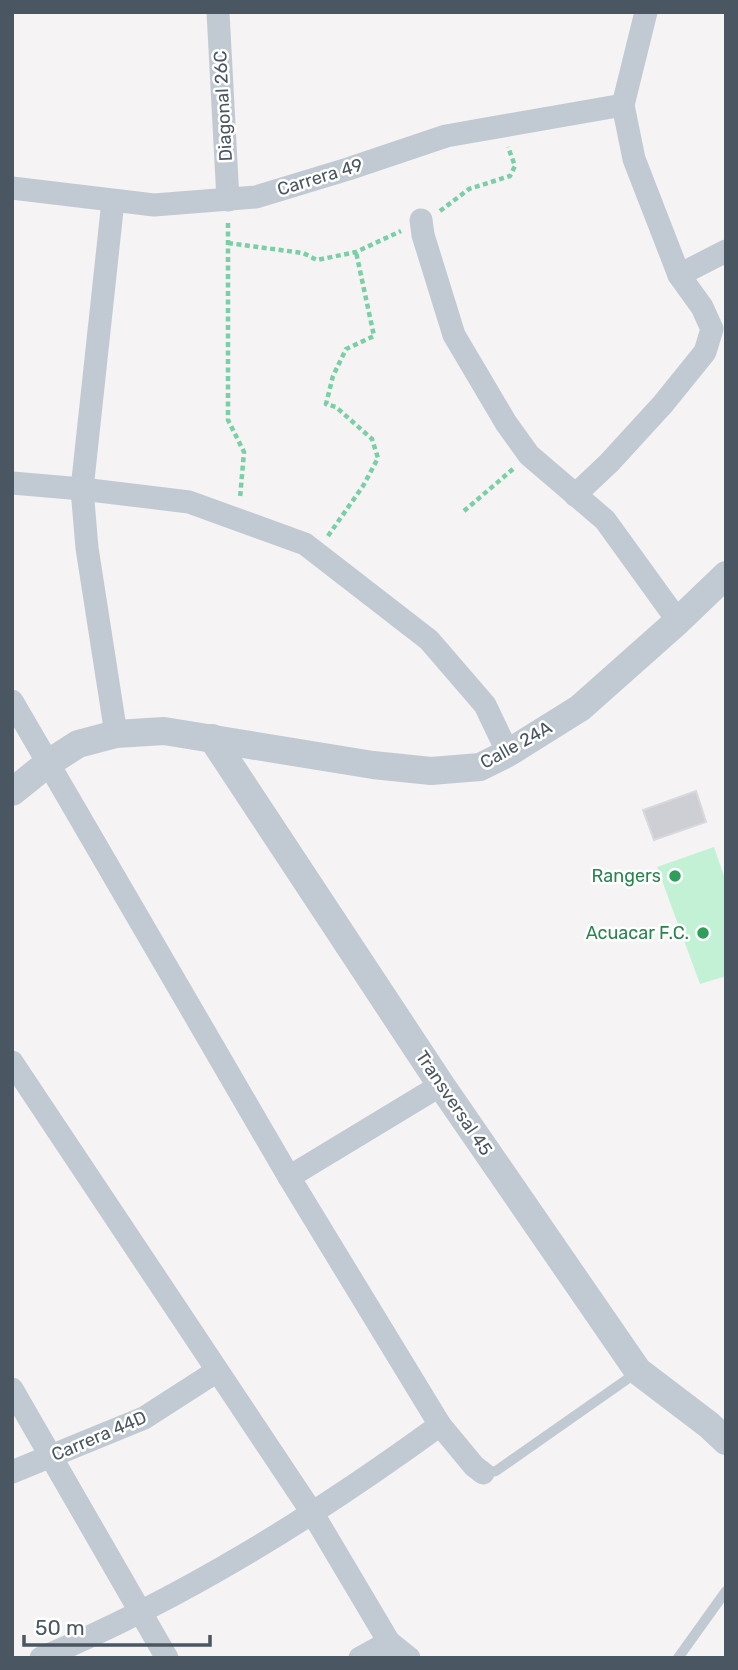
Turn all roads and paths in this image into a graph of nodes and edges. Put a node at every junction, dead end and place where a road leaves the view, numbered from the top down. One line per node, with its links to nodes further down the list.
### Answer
1 (218, 12): 6 (street, Diagonal 26C)
2 (646, 12): 3 (street)
3 (623, 105): 4 (street, Carrera 49); 12 (street)
4 (502, 127): 6 (street, Carrera 49); 8 (path)
5 (12, 187): 7 (street, Carrera 49)
6 (228, 200): 7 (street, Carrera 49); 9 (path)
7 (113, 201): 15 (street)
8 (421, 220): 11 (path); 13 (street)
9 (228, 243): 11 (path); 18 (path)
10 (726, 251): 12 (street)
11 (356, 252): 19 (path)
12 (679, 275): 16 (street)
13 (529, 455): 16 (street); 17 (path)
14 (12, 483): 15 (street)
15 (82, 489): 18 (street); 23 (street)
16 (575, 495): 21 (street)
17 (464, 511)
18 (235, 519): 19 (street)
19 (316, 554): 25 (street)
20 (726, 575): 21 (street, Calle 24A)
21 (678, 621): 25 (street, Calle 24A)
22 (12, 701): 26 (street)
23 (116, 734): 24 (street, Calle 24A); 26 (street, Calle 24A)
24 (212, 738): 25 (street, Calle 24A); 29 (street, Transversal 45)
25 (508, 753)
26 (47, 764): 27 (street, Calle 24A); 30 (street)
27 (12, 792)
28 (12, 1062): 31 (street)
29 (441, 1086): 30 (street); 32 (street, Transversal 45)
30 (289, 1177): 34 (street)
31 (217, 1371): 36 (street, Carrera 44D); 39 (street)
32 (638, 1371): 35 (street, Transversal 45); 38 (lane)
33 (12, 1389): 36 (street)
34 (440, 1425): 38 (street); 39 (street)
35 (726, 1441)
36 (51, 1456): 37 (street, Carrera 44D); 41 (street)
37 (12, 1472)
38 (483, 1473)
39 (313, 1514): 41 (street); 42 (street)
40 (726, 1591): 47 (lane)
41 (141, 1612): 43 (street); 44 (street)
42 (389, 1642): 45 (street); 46 (street)
43 (41, 1658)
44 (167, 1658)
45 (360, 1658)
46 (409, 1658)
47 (678, 1658)

